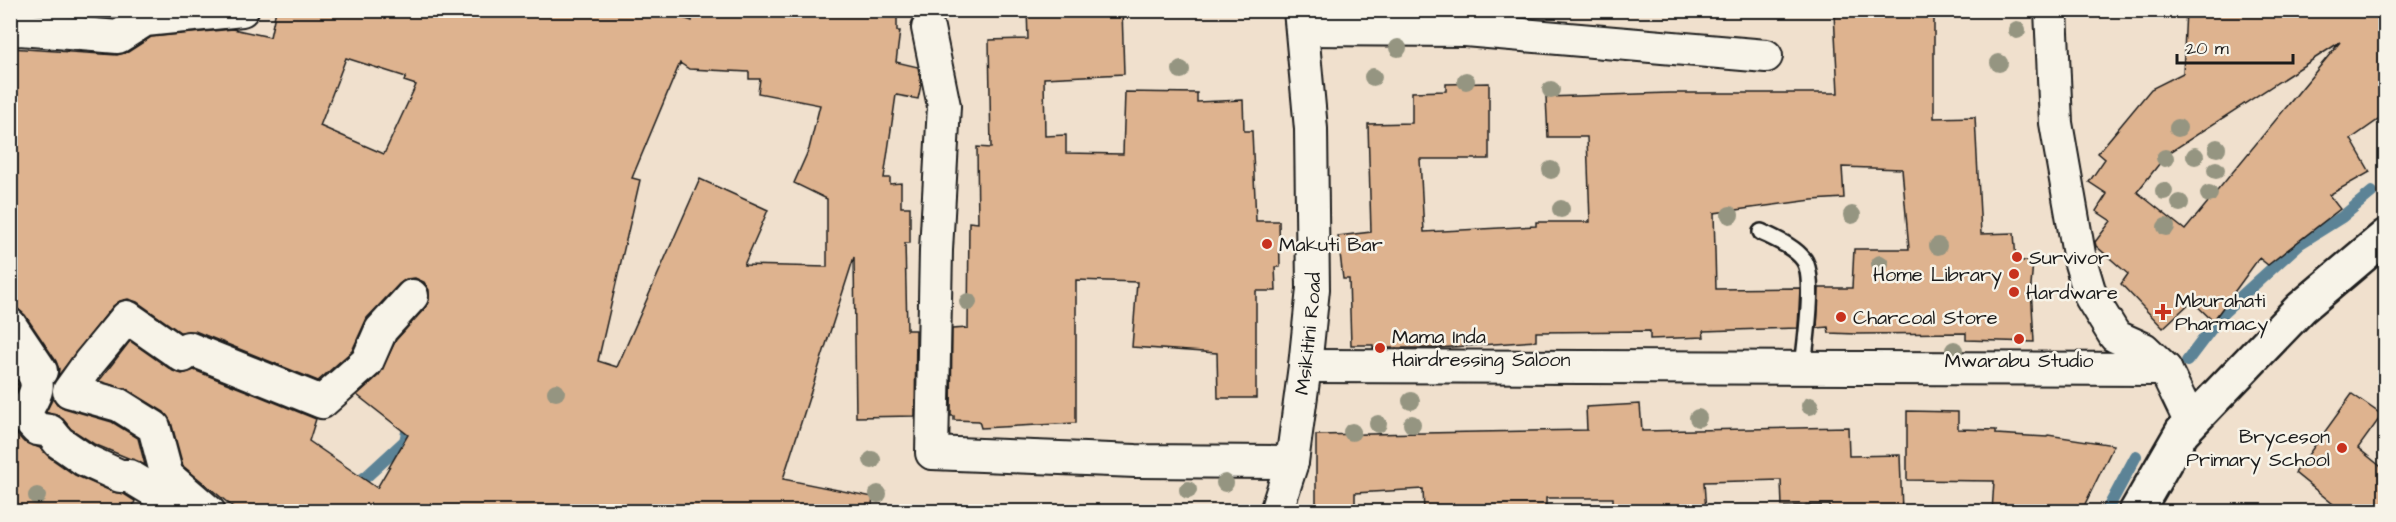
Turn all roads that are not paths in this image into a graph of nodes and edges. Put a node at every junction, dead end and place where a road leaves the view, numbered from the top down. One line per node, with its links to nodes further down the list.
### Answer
1 (242, 10): 5 (street)
2 (2051, 10): 14 (street)
3 (1301, 20): 6 (street); 12 (street, Msikitini Road)
4 (927, 28): 17 (street)
5 (10, 30)
6 (1766, 56)
7 (1761, 232): 13 (lane)
8 (2385, 236): 16 (main road)
9 (412, 296): 19 (street)
10 (10, 325): 15 (street)
11 (10, 357): 15 (street)
12 (1305, 366): 13 (street); 17 (street, Msikitini Road)
13 (1803, 368): 14 (street)
14 (2165, 369): 16 (street)
15 (24, 415): 18 (street)
16 (2191, 423): 21 (main road)
17 (1292, 462): 20 (street, Msikitini Road)
18 (181, 512)
19 (209, 512)
20 (1276, 512)
21 (2136, 512)

